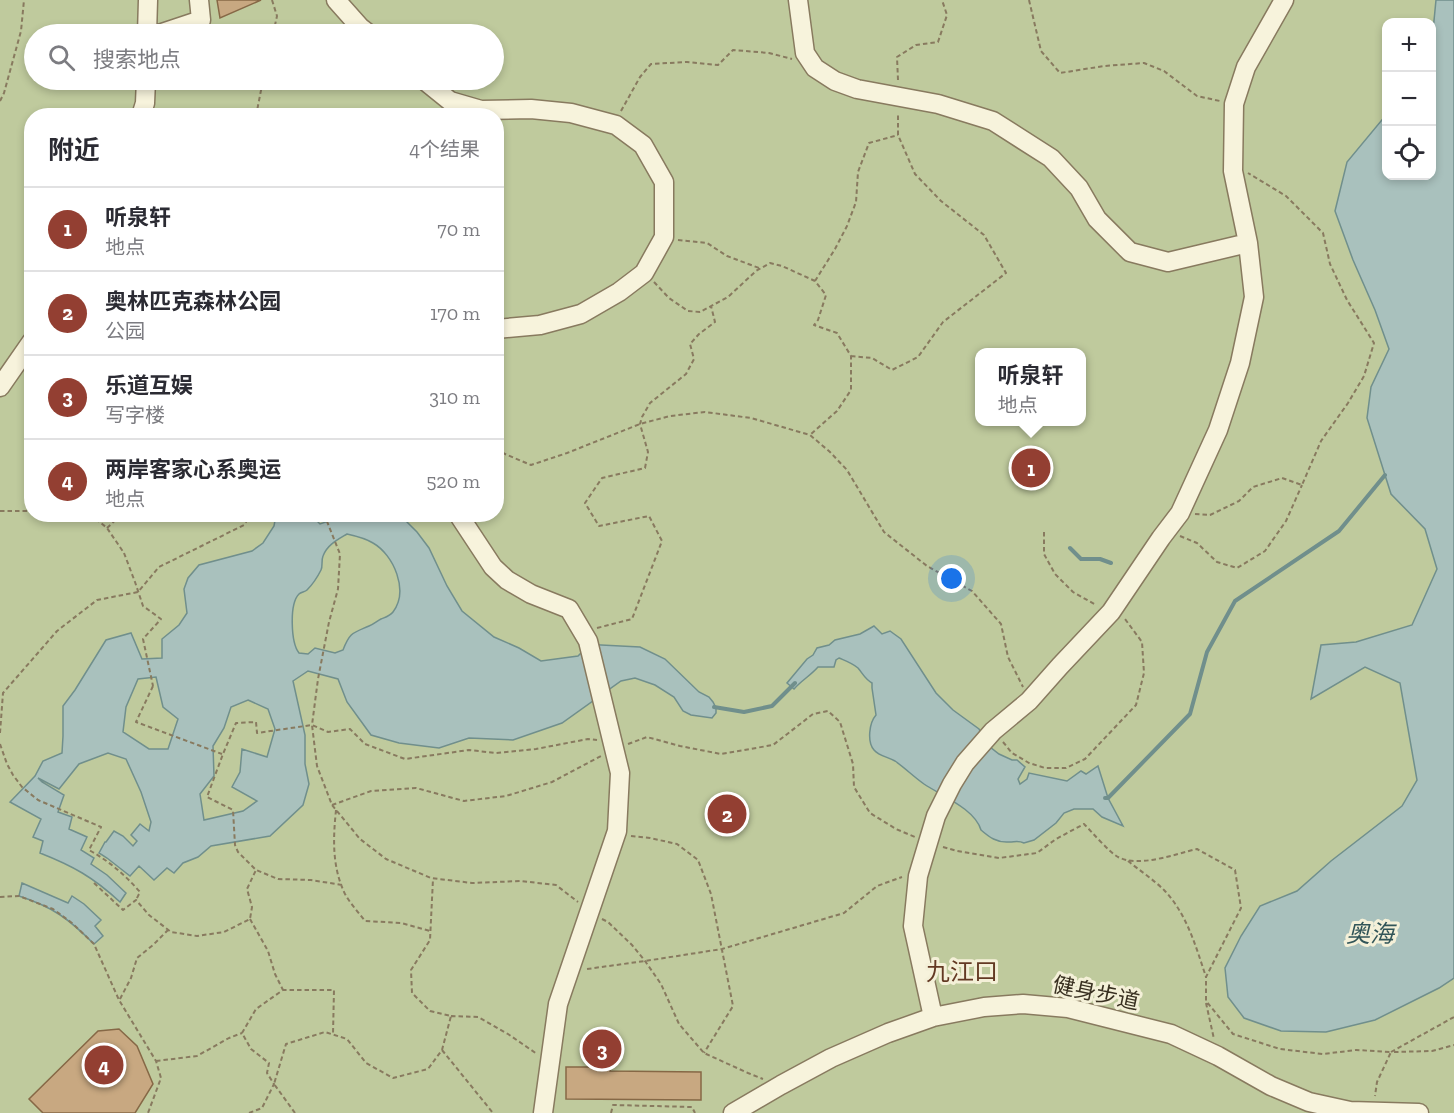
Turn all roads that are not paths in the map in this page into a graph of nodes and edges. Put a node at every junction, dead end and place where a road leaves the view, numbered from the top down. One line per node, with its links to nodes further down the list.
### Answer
1 (148, 0): 6 (street)
2 (199, 0): 7 (street)
3 (336, 0): 8 (street)
4 (798, 0): 14 (street)
5 (1284, 0): 14 (street)
6 (147, 24)
7 (189, 24)
8 (357, 24)
9 (146, 90): 11 (street)
10 (436, 90): 12 (street)
11 (143, 108)
12 (474, 108)
13 (504, 110): 15 (street)
14 (1248, 243): 19 (street)
15 (504, 328)
16 (24, 352): 17 (street)
17 (0, 387)
18 (463, 522): 20 (street)
19 (933, 1017): 21 (street, 健身步道); 22 (street, 健身步道)
20 (543, 1113)
21 (733, 1113)
22 (1419, 1113)

